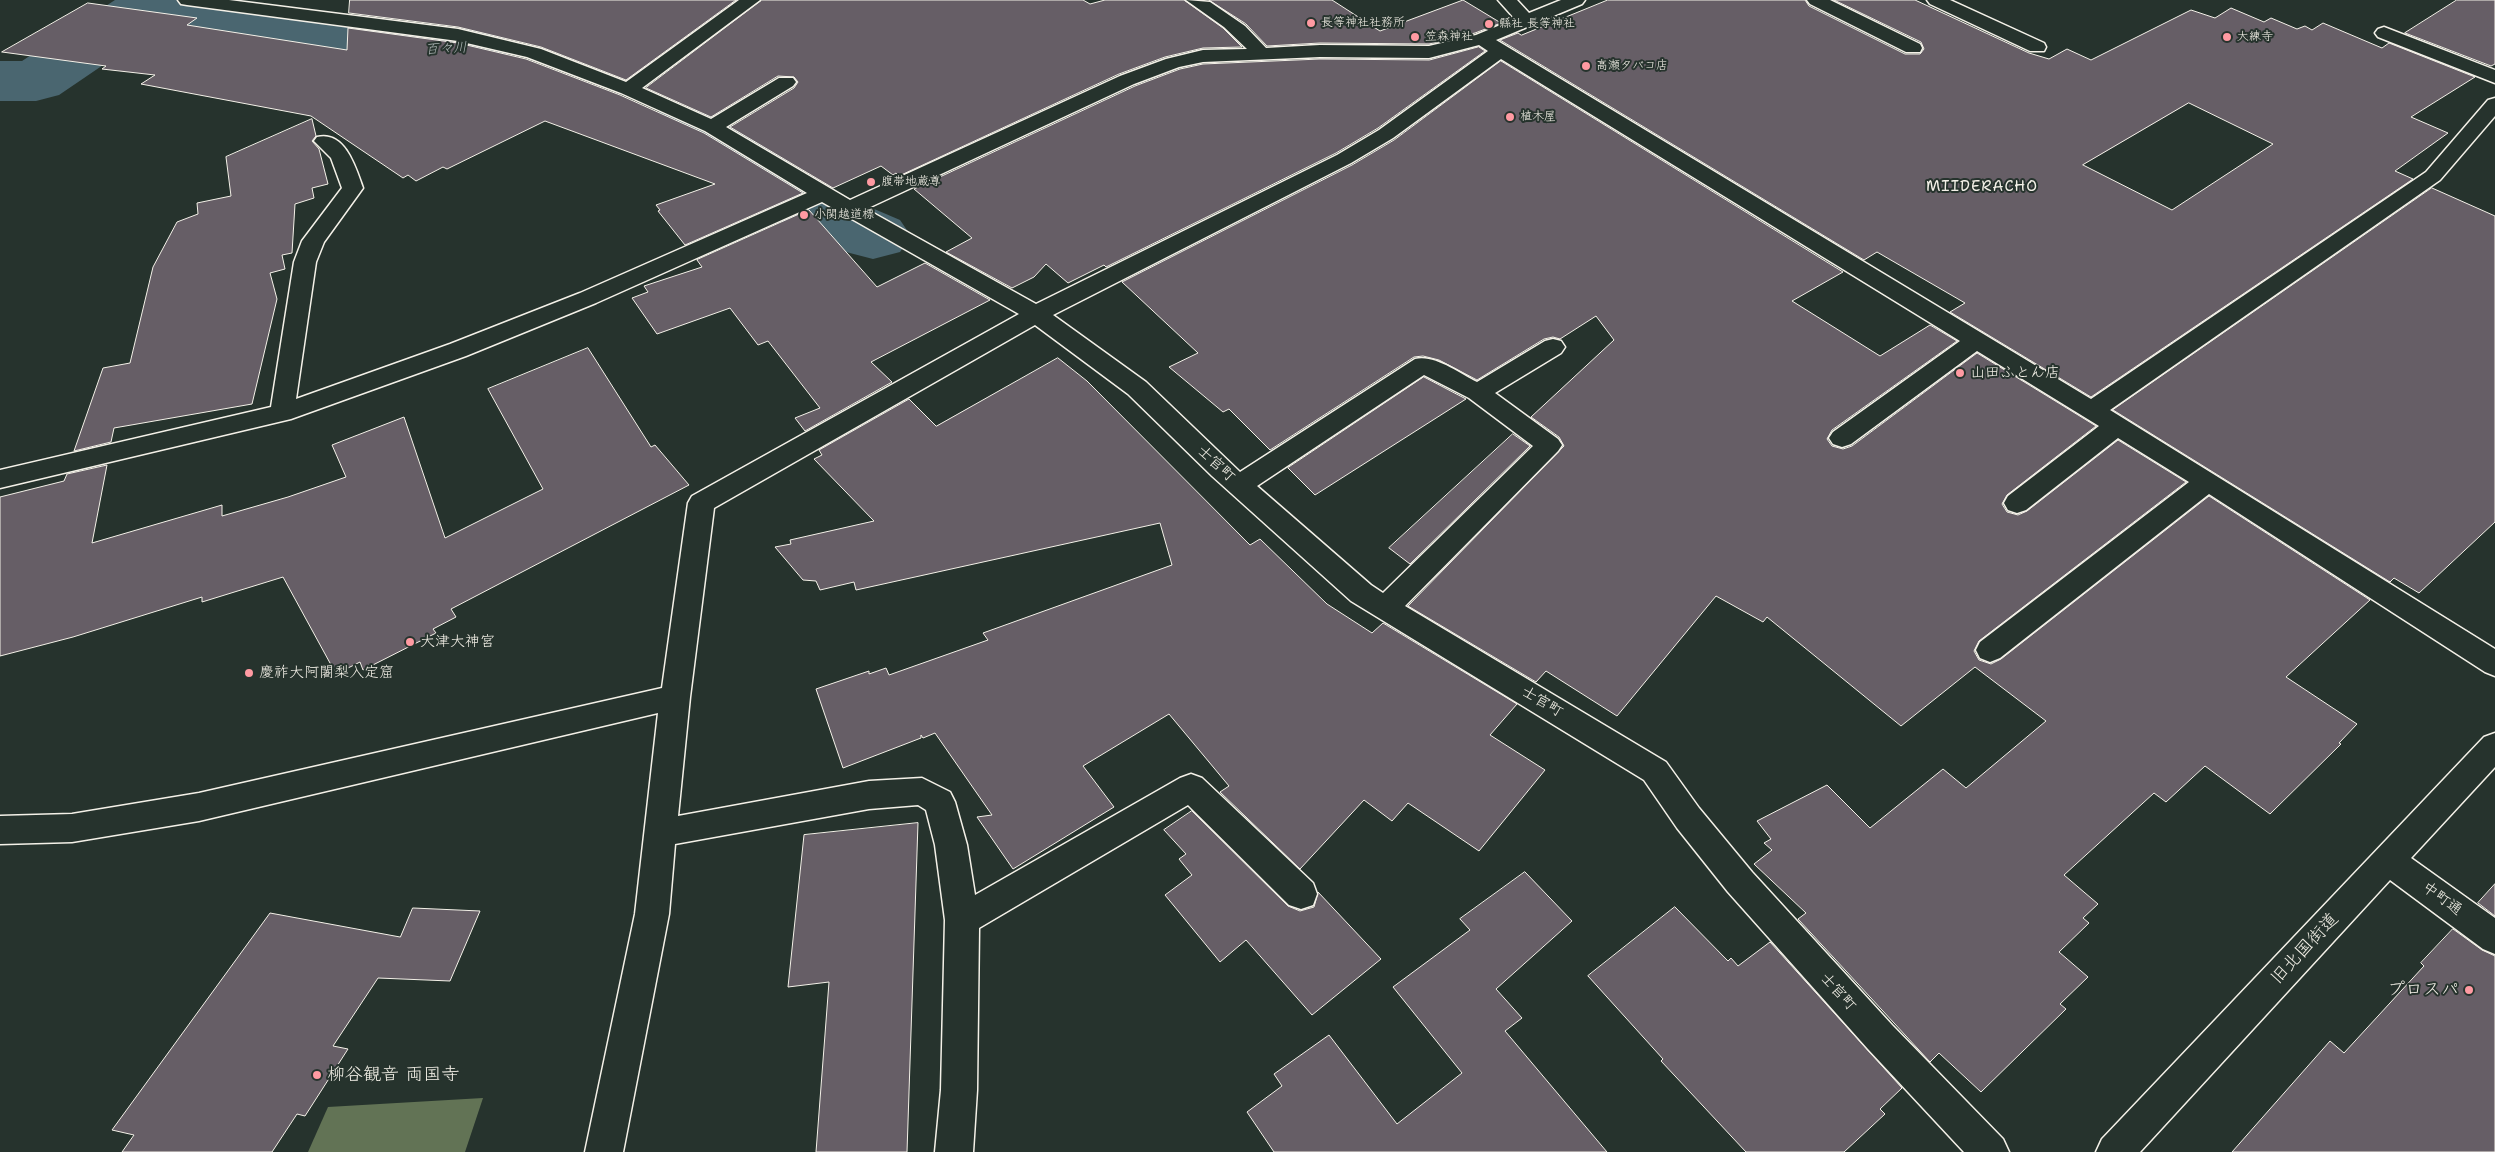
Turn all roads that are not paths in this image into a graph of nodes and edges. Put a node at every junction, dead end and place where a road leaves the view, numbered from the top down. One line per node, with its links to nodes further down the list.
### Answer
1 (187, 0): 16 (street, 士官町)
2 (751, 0): 16 (street)
3 (1195, 0): 13 (street)
4 (1507, 0): 8 (street)
5 (1576, 0): 8 (street)
6 (1816, 0): 12 (street)
7 (1936, 0): 11 (street)
8 (1527, 20): 10 (street)
9 (2384, 33): 14 (street)
10 (1492, 45): 13 (street); 22 (street); 23 (street)
11 (2038, 47)
12 (1913, 48)
13 (1260, 53): 21 (street)
14 (2495, 77)
15 (786, 82): 18 (street)
16 (628, 89): 18 (street, 士官町)
17 (2495, 104): 26 (street)
18 (712, 127): 20 (street, 士官町)
19 (324, 141): 27 (street)
20 (809, 201): 21 (street, 士官町); 27 (street)
21 (849, 209): 22 (street, 士官町)
22 (1036, 314): 32 (street, 士官町); 37 (street)
23 (1977, 340): 26 (street); 29 (street)
24 (1553, 347): 25 (street)
25 (1478, 392): 32 (street); 34 (street)
26 (2092, 410): 28 (street)
27 (282, 413): 30 (street)
28 (2117, 424): 31 (street); 33 (street)
29 (1842, 438)
30 (0, 479)
31 (2208, 481): 35 (street); 36 (street)
32 (1239, 485): 34 (street, 士官町)
33 (2017, 504)
34 (1385, 609): 47 (street, 士官町)
35 (1990, 650)
36 (2495, 664)
37 (675, 697): 39 (street); 40 (street)
38 (2495, 746): 41 (street, 旧北国街道)
39 (0, 830)
40 (660, 833): 43 (street); 45 (street)
41 (2388, 860): 44 (street, 中町通); 48 (street, 旧北国街道)
42 (1300, 894): 43 (street)
43 (962, 920): 46 (street)
44 (2495, 938)
45 (604, 1152)
46 (954, 1152)
47 (1990, 1152)
48 (2115, 1152)

